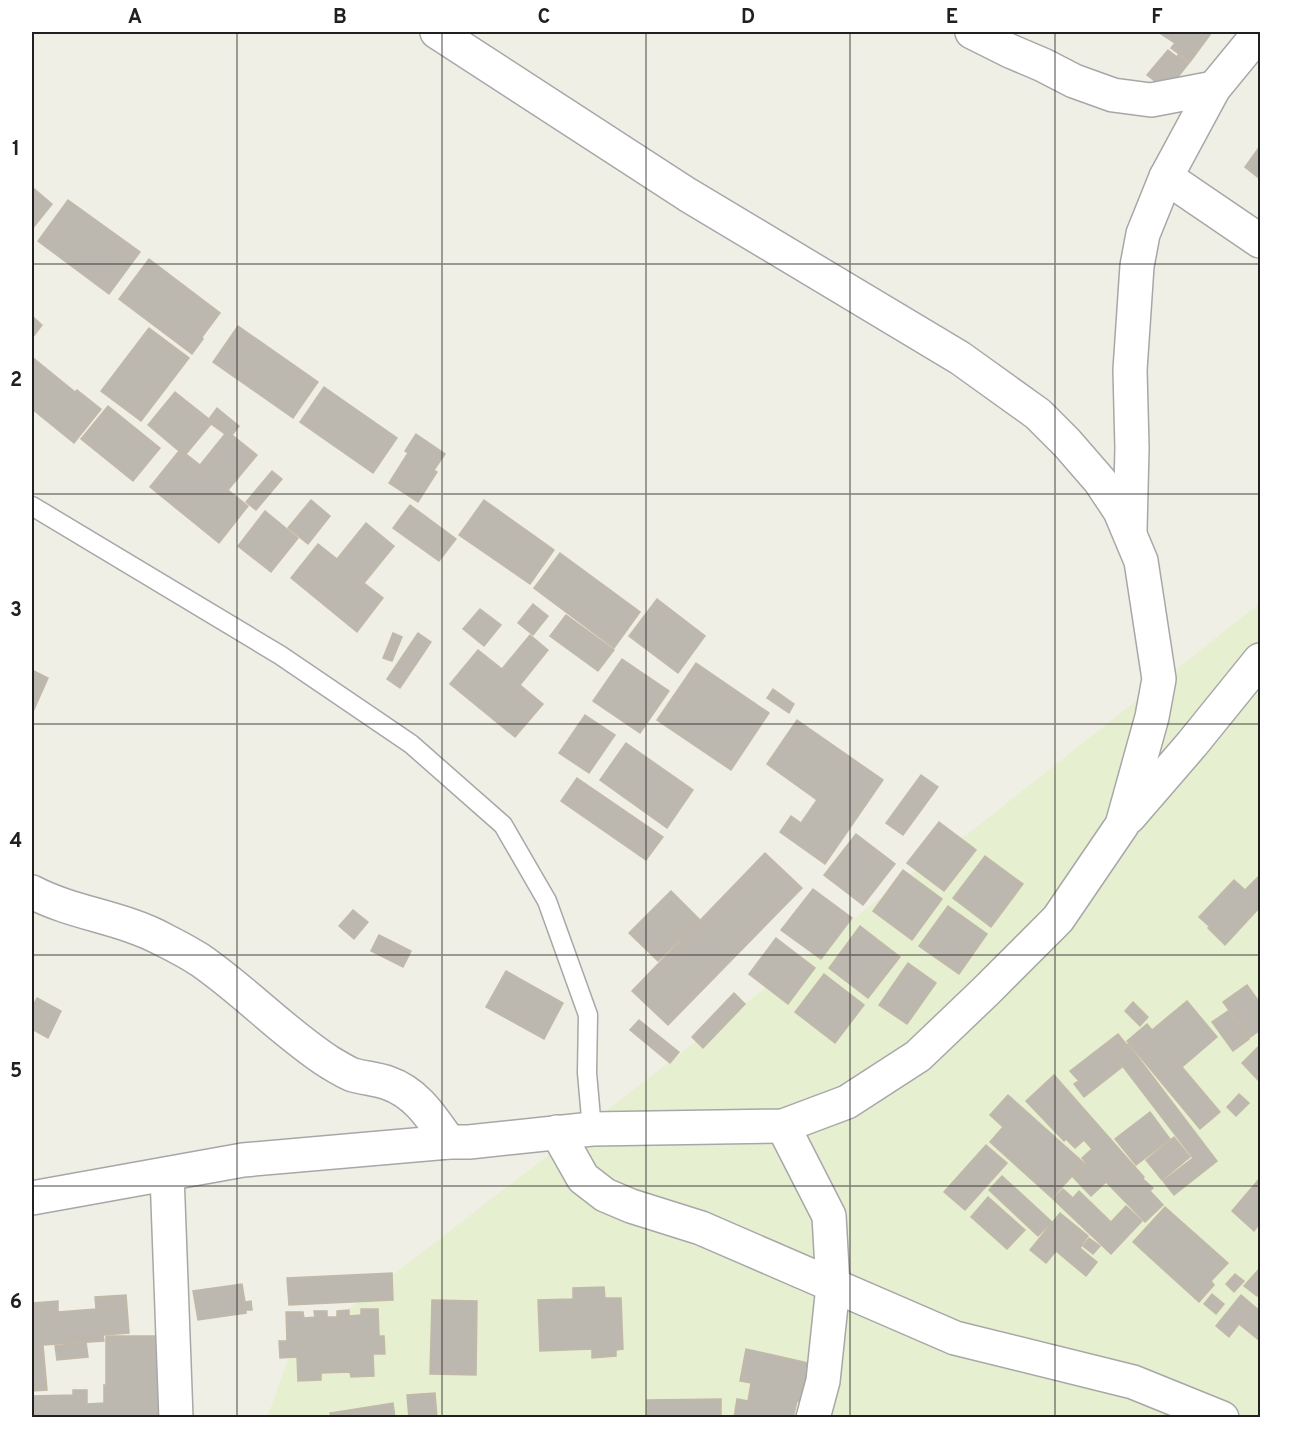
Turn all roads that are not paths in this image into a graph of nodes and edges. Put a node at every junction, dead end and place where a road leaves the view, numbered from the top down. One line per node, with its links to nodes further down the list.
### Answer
1 (437, 32): 8 (street)
2 (972, 32): 4 (street)
3 (1260, 32): 4 (street)
4 (1214, 88): 5 (street)
5 (1166, 177): 6 (street); 8 (street)
6 (1260, 241)
7 (32, 506): 13 (lane)
8 (1130, 536): 10 (street)
9 (1260, 660): 10 (street)
10 (1122, 825): 12 (street)
11 (32, 892): 15 (street)
12 (783, 1126): 13 (street); 18 (street)
13 (592, 1129): 14 (street)
14 (556, 1132): 15 (street); 18 (street)
15 (449, 1142): 16 (street)
16 (167, 1174): 17 (street); 19 (street)
17 (32, 1198)
18 (833, 1286): 20 (street); 21 (street)
19 (176, 1418)
20 (813, 1418)
21 (1222, 1418)

